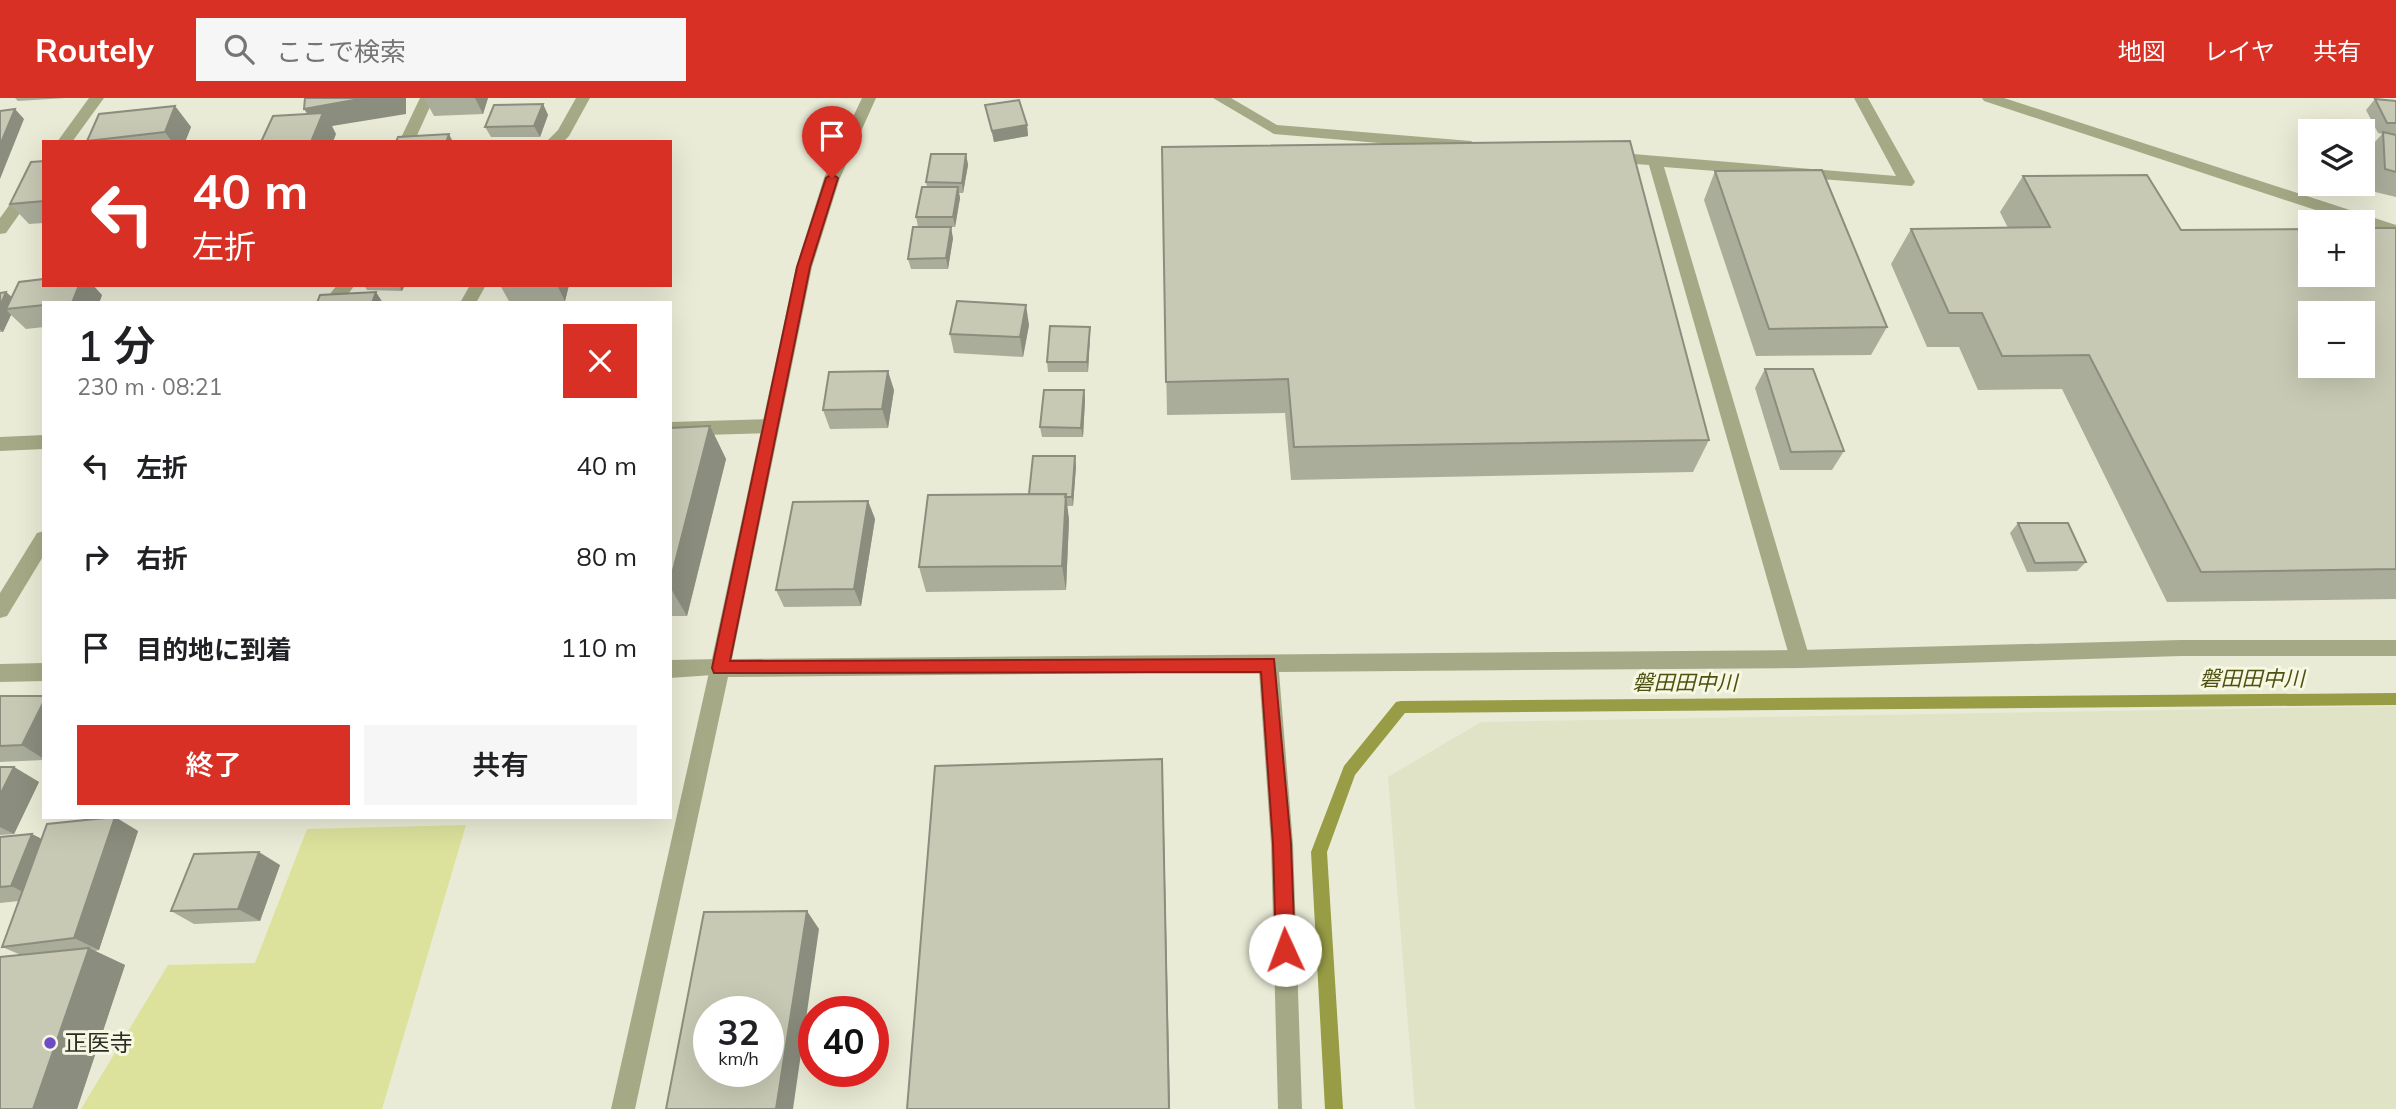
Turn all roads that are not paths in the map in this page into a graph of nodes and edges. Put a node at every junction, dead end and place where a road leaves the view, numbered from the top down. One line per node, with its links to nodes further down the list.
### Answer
1 (97, 98): 8 (street)
2 (427, 98): 9 (street)
3 (583, 98): 10 (street)
4 (869, 98): 19 (street)
5 (1220, 98): 11 (street)
6 (1861, 98): 13 (street)
7 (1989, 98): 16 (street)
8 (66, 140)
9 (408, 140)
10 (555, 140)
11 (1491, 147)
12 (1587, 155): 13 (street)
13 (1654, 161): 26 (street)
14 (42, 171): 15 (street)
15 (0, 229)
16 (2396, 231)
17 (345, 287): 18 (street)
18 (333, 301)
19 (769, 426): 20 (street); 29 (street)
20 (672, 429)
21 (42, 442): 22 (street)
22 (0, 444)
23 (42, 541): 24 (street)
24 (0, 610)
25 (2396, 648): 26 (street)
26 (1800, 659): 27 (street)
27 (1268, 664): 29 (street); 33 (street)
28 (672, 668): 29 (street)
29 (720, 668): 32 (street)
30 (42, 672): 31 (street)
31 (0, 673)
32 (623, 1109)
33 (1290, 1109)

